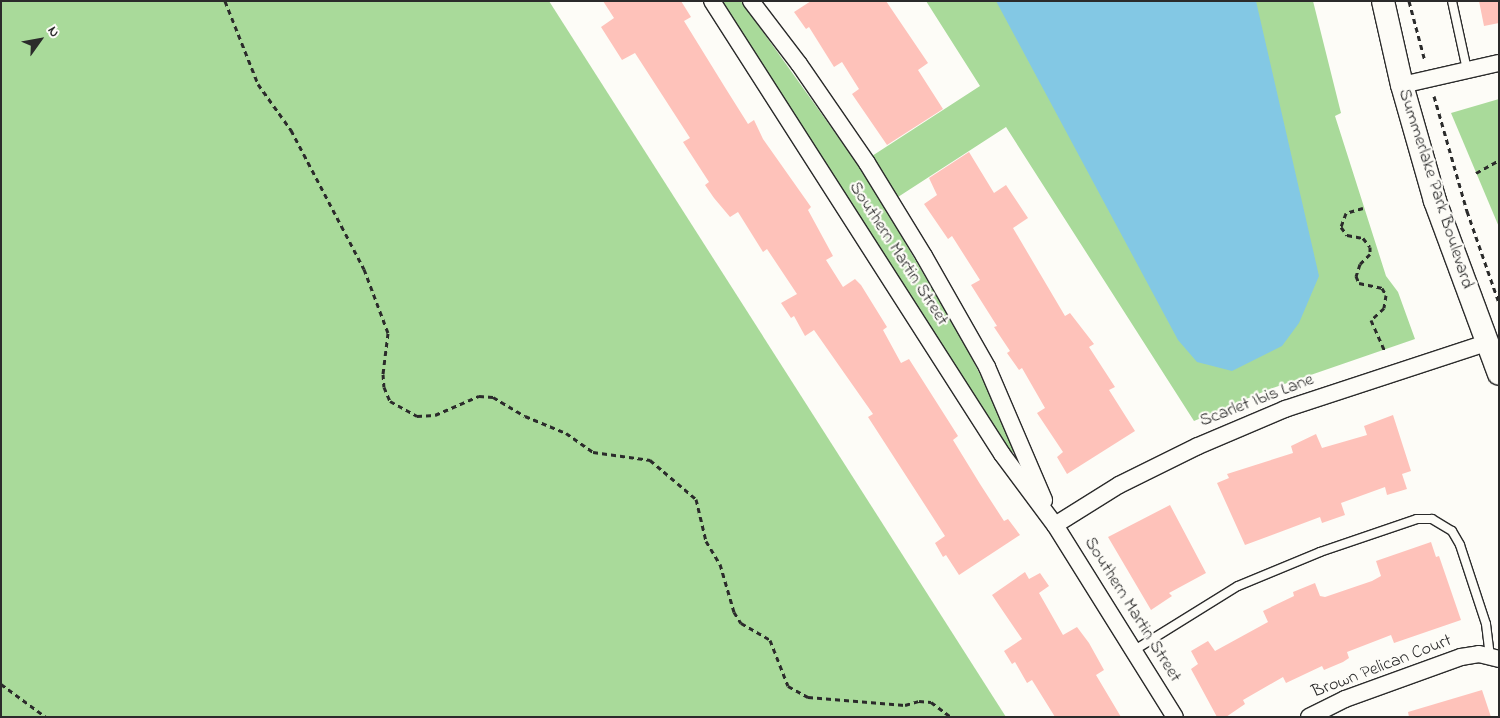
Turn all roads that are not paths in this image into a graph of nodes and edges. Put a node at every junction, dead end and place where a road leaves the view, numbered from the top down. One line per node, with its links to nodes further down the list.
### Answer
1 (712, 1): 10 (street, Southern Martin Street)
2 (751, 1): 10 (street, Southern Martin Street)
3 (1383, 1): 7 (main road, Summerlake Park Boulevard)
4 (1452, 1): 6 (lane)
5 (1499, 62): 6 (street)
6 (1466, 70): 7 (street)
7 (1402, 85): 8 (main road, Summerlake Park Boulevard)
8 (1486, 343): 9 (main road, Summerlake Park Boulevard); 10 (street, Scarlet Ibis Lane)
9 (1499, 374)
10 (1054, 525): 11 (street, Southern Martin Street)
11 (1133, 651): 12 (lane); 13 (street, Southern Martin Street)
12 (1495, 658): 14 (street, Brown Pelican Court)
13 (1175, 717)
14 (1308, 717)

